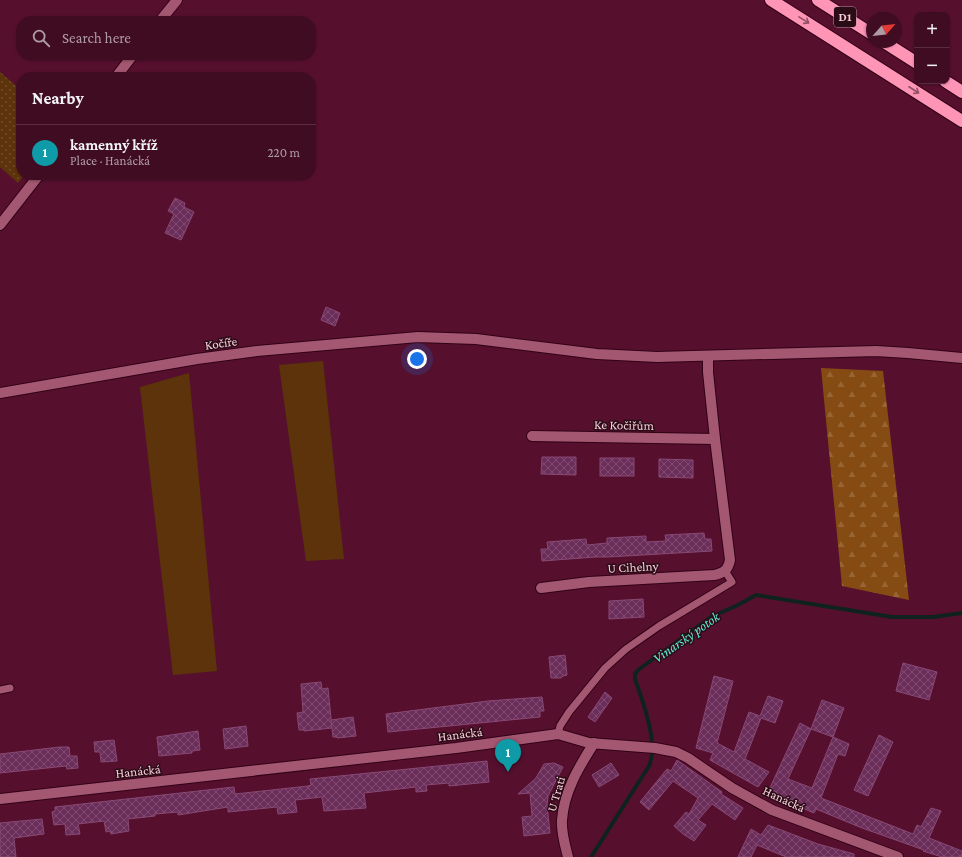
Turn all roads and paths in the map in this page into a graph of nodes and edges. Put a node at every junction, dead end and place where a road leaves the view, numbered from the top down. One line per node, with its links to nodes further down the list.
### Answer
1 (177, 0): 4 (street)
2 (771, 0): 12 (highway, D1, one-way to 12)
3 (818, 0): 5 (highway, D1)
4 (164, 16)
5 (866, 30)
6 (893, 48): 8 (highway)
7 (129, 60): 9 (street)
8 (914, 61)
9 (120, 72)
10 (950, 84): 11 (highway)
11 (962, 92)
12 (962, 121)
13 (35, 180): 14 (street)
14 (0, 224)
15 (708, 356): 16 (street, Kočíře); 17 (street, Kočíře); 19 (street)
16 (962, 358)
17 (0, 393)
18 (532, 436): 19 (street, Ke Kočiřům)
19 (715, 439): 20 (street)
20 (725, 571): 21 (street, U Cihelny); 24 (lane)
21 (541, 588)
22 (10, 688): 23 (lane)
23 (0, 690)
24 (558, 734): 25 (street, Hanácká); 26 (street, Hanácká)
25 (594, 743): 27 (street, U Trati); 28 (street, Hanácká)
26 (0, 799)
27 (568, 857)
28 (898, 857)

